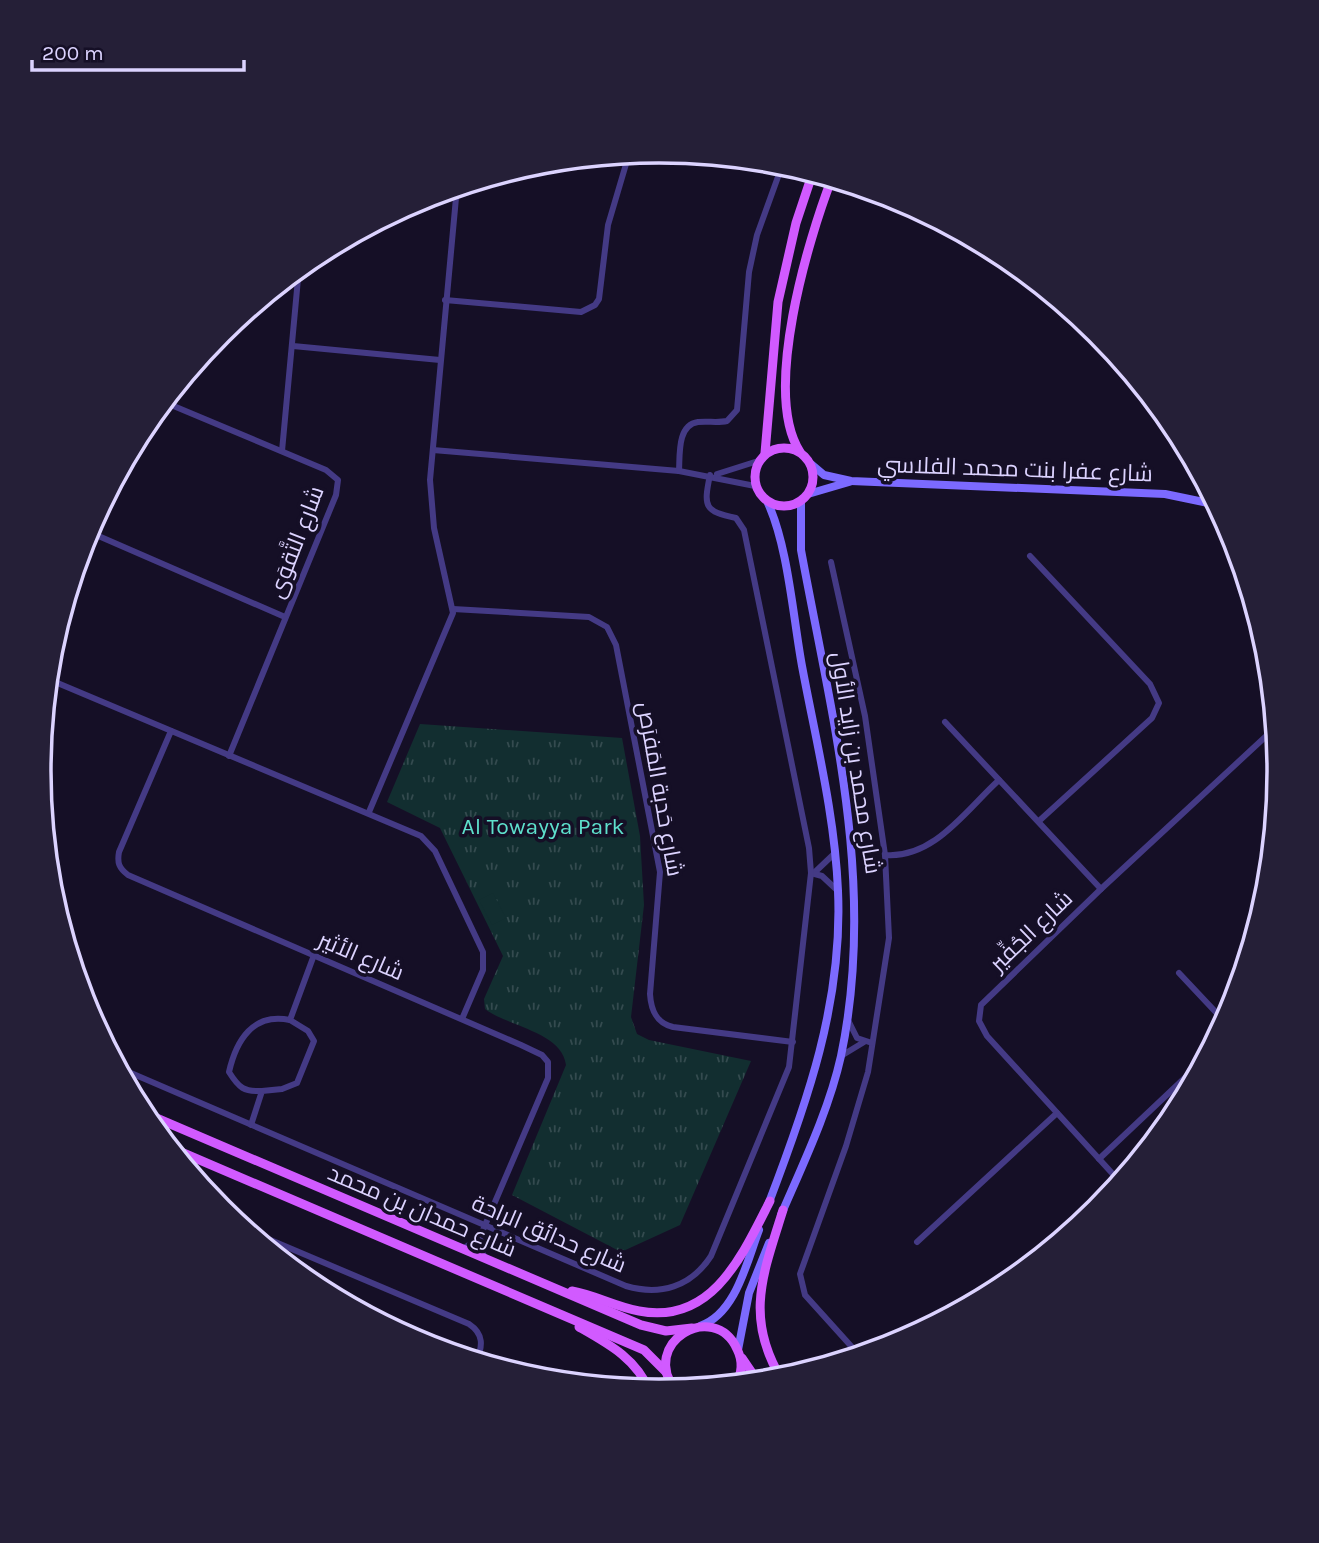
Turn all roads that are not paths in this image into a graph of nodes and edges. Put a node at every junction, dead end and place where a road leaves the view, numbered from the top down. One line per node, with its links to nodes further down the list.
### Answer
1 (626, 164): 7 (street)
2 (779, 174): 16 (street)
3 (811, 182): 14 (main road)
4 (829, 187): 13 (main road)
5 (456, 198): 7 (street)
6 (298, 282): 8 (street)
7 (445, 300): 9 (street)
8 (293, 346): 9 (street); 12 (street)
9 (440, 360): 11 (street)
10 (173, 406): 12 (street, شارع التَّقوَى)
11 (433, 450): 16 (street); 26 (street)
12 (282, 451): 27 (street, شارع التَّقوَى)
13 (800, 452): 14 (main road); 15 (main road)
14 (762, 457): 17 (street); 19 (main road)
15 (811, 464): 18 (main road, شارع عفرا بنت محمد الفلاسي); 20 (main road)
16 (679, 471): 17 (street)
17 (710, 475): 19 (street); 38 (street, شارع حدائق الراحة)
18 (851, 481): 20 (main road, شارع عفرا بنت محمد الفلاسي); 22 (main road, شارع عفرا بنت محمد الفلاسي)
19 (755, 486): 21 (main road)
20 (804, 497): 21 (main road); 44 (main road, شارع محمد بن زايد الأول)
21 (767, 501): 36 (main road, شارع محمد بن زايد الأول)
22 (1205, 502)
23 (98, 536): 27 (street)
24 (1030, 556): 35 (street)
25 (831, 562): 37 (street)
26 (453, 609): 34 (street); 47 (street, شارع حَدبة المَفرَص)
27 (285, 617): 32 (street, شارع التَّقوَى)
28 (57, 683): 30 (street)
29 (945, 722): 33 (street)
30 (171, 731): 32 (street); 41 (street, شارع الأثير)
31 (1267, 735): 39 (street, شارع الجُفِّير)
32 (229, 756): 34 (street)
33 (999, 780): 35 (street); 37 (street)
34 (369, 812): 45 (street)
35 (1039, 821): 39 (street)
36 (835, 853): 38 (street); 40 (main road, شارع محمد بن زايد الأول)
37 (885, 855): 48 (street)
38 (813, 873): 40 (street); 47 (street, شارع حدائق الراحة)
39 (1101, 888): 53 (street, شارع الجُفِّير)
40 (838, 891): 59 (main road, شارع محمد بن زايد الأول)
41 (314, 955): 45 (street, شارع الأثير); 46 (street)
42 (1179, 973): 43 (street)
43 (1217, 1014)
44 (847, 1017): 48 (street); 49 (main road, شارع محمد بن زايد الأول)
45 (462, 1019): 61 (street, شارع الأثير)
46 (290, 1020): 52 (street); 52 (street)
47 (793, 1042): 61 (street, شارع حدائق الراحة)
48 (868, 1043): 49 (street); 70 (street)
49 (841, 1056): 60 (main road, شارع محمد بن زايد الأول)
50 (130, 1073): 55 (street, شارع حدائق الراحة)
51 (1187, 1076): 57 (street)
52 (262, 1091): 55 (street)
53 (1057, 1113): 57 (street, شارع الجُفِّير); 64 (street)
54 (160, 1120): 65 (main road, شارع حمدان بن محمد)
55 (251, 1125): 61 (street, شارع حدائق الراحة)
56 (187, 1155): 68 (main road, شارع حمدان بن محمد)
57 (1099, 1159): 58 (street, شارع الجُفِّير)
58 (1114, 1176)
59 (770, 1202): 67 (main road); 69 (main road, شارع محمد بن زايد الأول)
60 (783, 1210): 72 (main road, شارع محمد بن زايد الأول); 73 (main road)
61 (485, 1226): 62 (street, شارع الأثير)
62 (480, 1237): 65 (street); 66 (street)
63 (273, 1241): 71 (street)
64 (917, 1242)
65 (463, 1249): 66 (main road, شارع حمدان بن محمد)
66 (484, 1258): 67 (main road, شارع حمدان بن محمد)
67 (554, 1287): 69 (main road, شارع حمدان بن محمد)
68 (541, 1305): 75 (main road, شارع حمدان بن محمد); 77 (main road)
69 (694, 1328): 72 (main road, شارع حمدان بن محمد); 75 (main road)
70 (853, 1349)
71 (478, 1352)
72 (739, 1352): 74 (main road); 76 (main road)
73 (776, 1369)
74 (752, 1373)
75 (666, 1374): 78 (main road); 79 (main road, شارع حمدان بن محمد)
76 (738, 1375)
77 (644, 1380)
78 (667, 1380)
79 (669, 1380)

